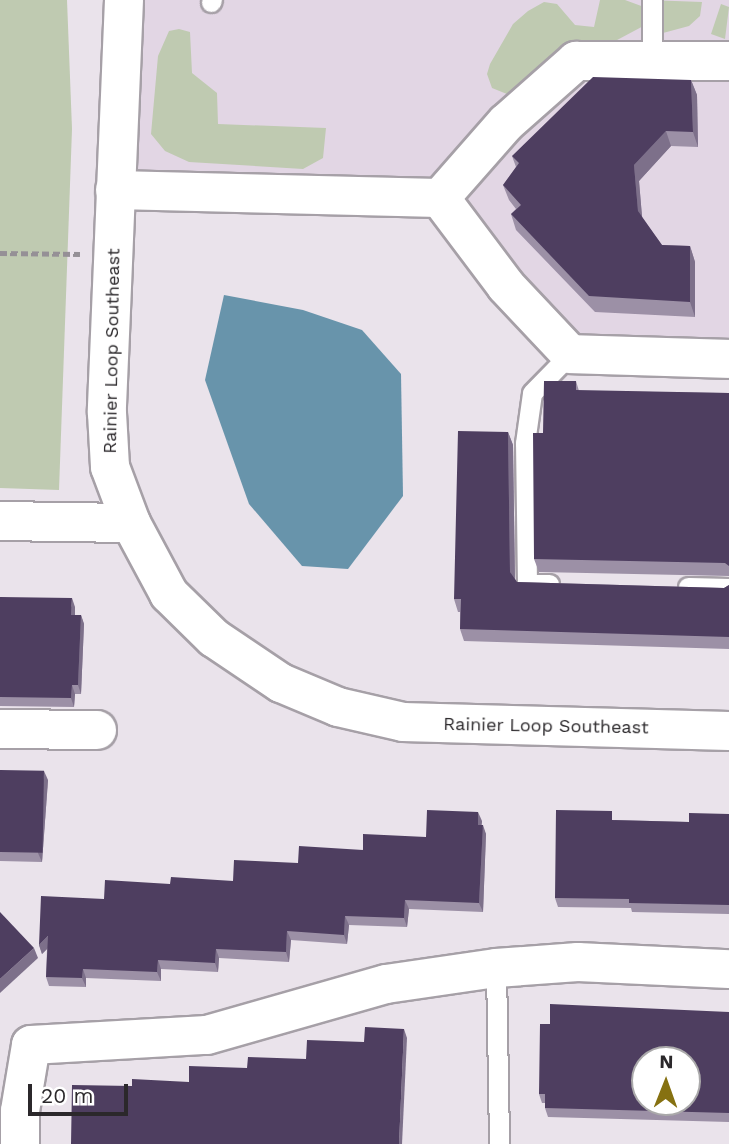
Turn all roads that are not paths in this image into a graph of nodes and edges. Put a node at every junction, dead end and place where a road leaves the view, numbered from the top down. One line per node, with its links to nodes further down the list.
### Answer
1 (124, 0): 5 (street, Rainier Loop Southeast)
2 (652, 0): 3 (lane)
3 (652, 60): 4 (street); 6 (street)
4 (729, 61)
5 (115, 190): 6 (street); 10 (street, Rainier Loop Southeast)
6 (440, 198): 7 (street)
7 (570, 354): 8 (street); 11 (lane)
8 (729, 359)
9 (0, 521): 10 (street)
10 (131, 523): 16 (street, Rainier Loop Southeast)
11 (568, 585)
12 (662, 586): 13 (lane)
13 (729, 588)
14 (0, 729): 15 (street)
15 (97, 730)
16 (729, 731)
17 (496, 968): 18 (street); 19 (street); 20 (lane)
18 (729, 969)
19 (20, 1144)
20 (499, 1144)

